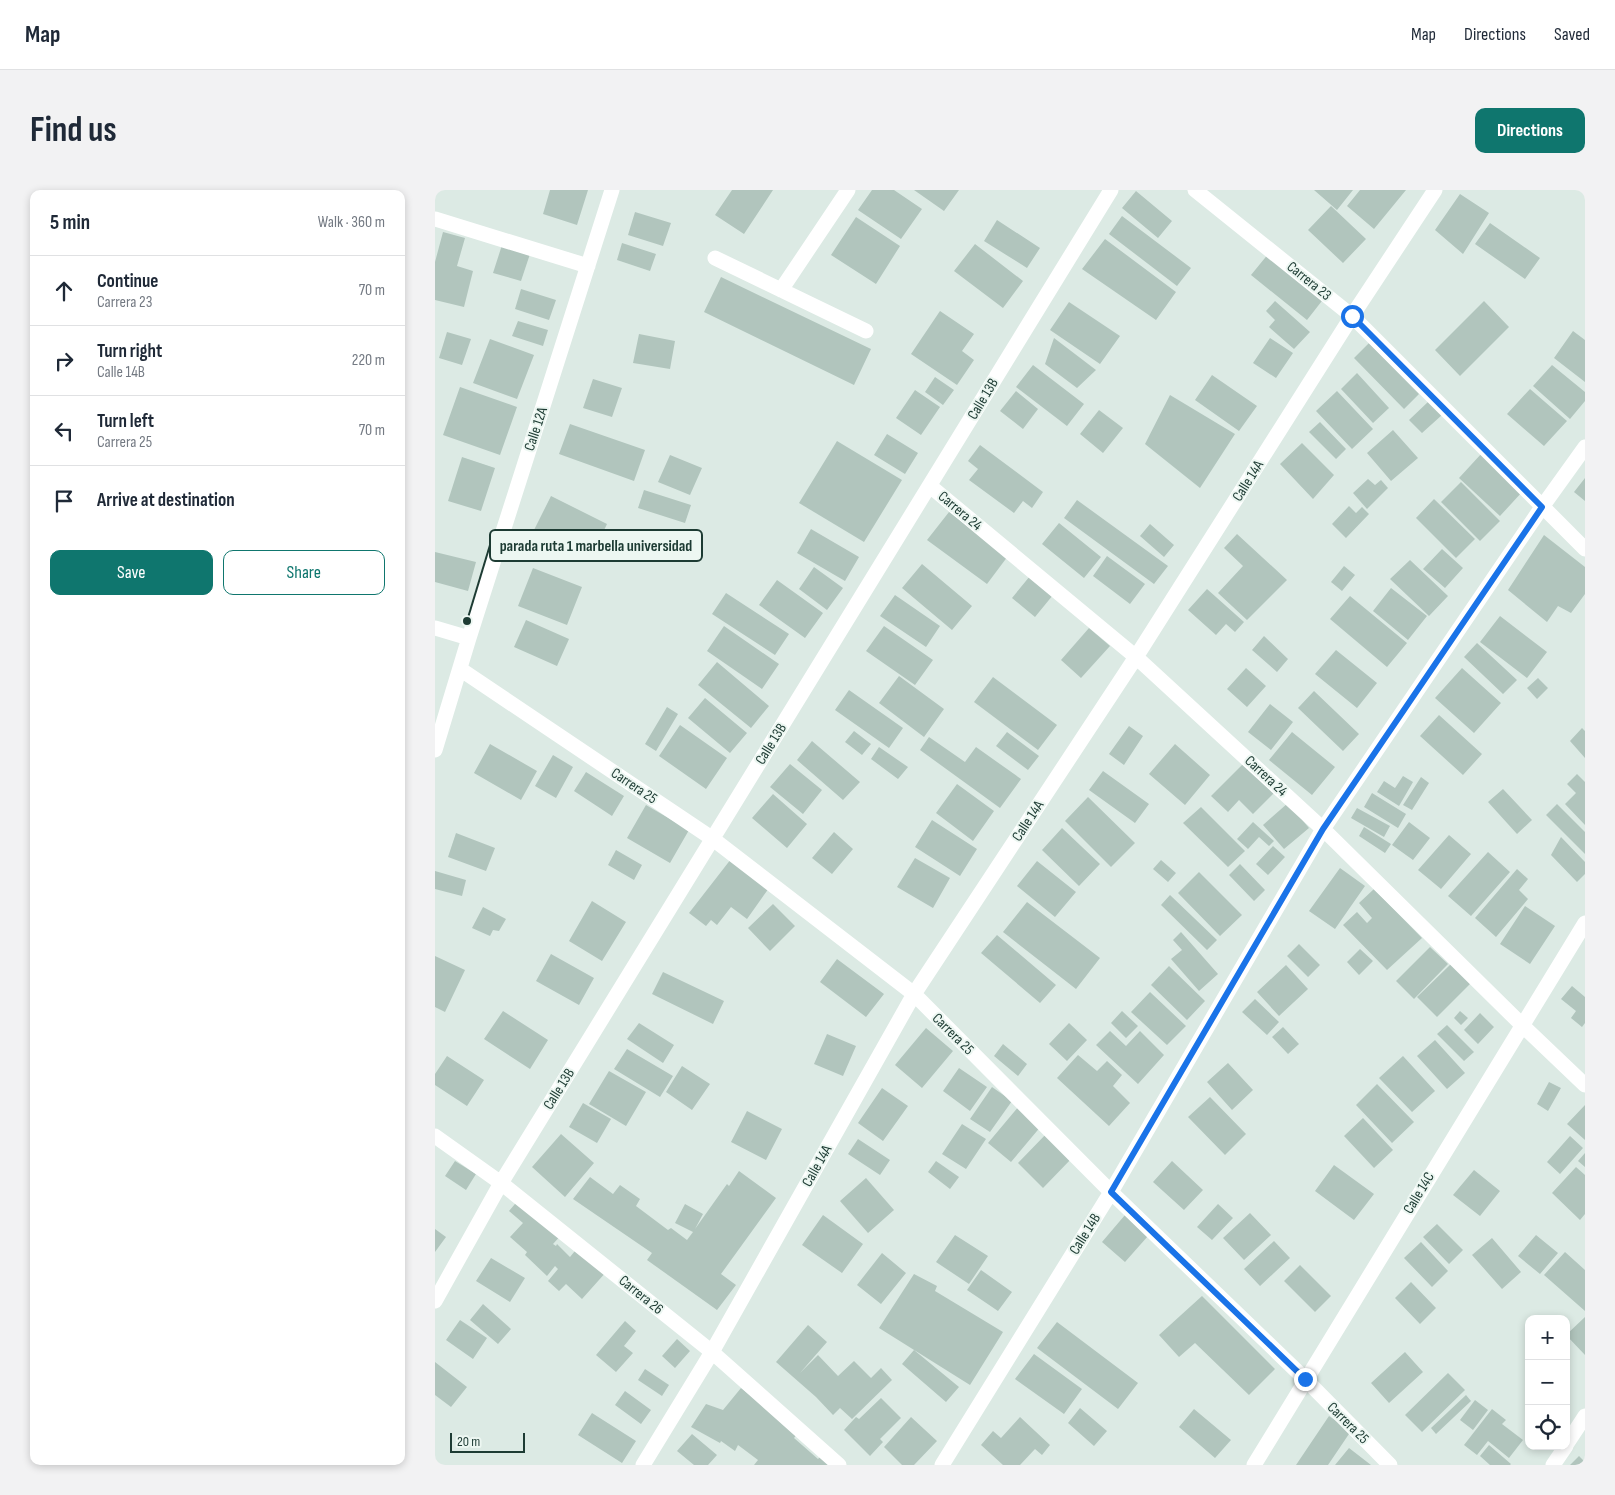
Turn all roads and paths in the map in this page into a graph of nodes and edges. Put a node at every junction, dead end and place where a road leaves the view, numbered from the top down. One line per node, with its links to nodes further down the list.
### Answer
1 (612, 190): 8 (street, Calle 12A)
2 (848, 190): 9 (street)
3 (1111, 190): 13 (street, Calle 13B)
4 (1195, 190): 10 (street, Carrera 23)
5 (1435, 190): 10 (street, Calle 14A)
6 (435, 219): 8 (street)
7 (715, 258): 9 (street)
8 (588, 266): 17 (street, Calle 12A)
9 (781, 290): 11 (street)
10 (1352, 316): 14 (street, Carrera 23); 18 (street, Calle 14A)
11 (866, 332)
12 (1585, 447): 14 (street, Calle 14B)
13 (929, 486): 18 (street, Carrera 24); 22 (street, Calle 13B)
14 (1542, 507): 15 (street, Carrera 23); 21 (street, Calle 14B)
15 (1585, 549)
16 (435, 628): 17 (street)
17 (469, 638): 19 (street, Calle 12A)
18 (1135, 657): 21 (street, Carrera 24); 24 (street, Calle 14A)
19 (460, 669): 20 (street, Calle 12A); 22 (street, Carrera 25)
20 (435, 750)
21 (1323, 829): 25 (street, Carrera 24); 29 (street, Calle 14B)
22 (713, 839): 24 (street, Carrera 25); 28 (street, Calle 13B)
23 (1585, 923): 25 (street, Calle 14C)
24 (914, 994): 29 (street, Carrera 25); 31 (street, Calle 14A)
25 (1522, 1025): 26 (street, Carrera 24); 32 (street, Calle 14C)
26 (1585, 1085)
27 (435, 1136): 28 (street, Carrera 26)
28 (501, 1183): 30 (street, Calle 13B); 31 (street, Carrera 26)
29 (1111, 1192): 32 (street, Carrera 25); 38 (street, Calle 14B)
30 (435, 1301)
31 (712, 1352): 36 (street, Calle 14A); 37 (street, Carrera 26)
32 (1305, 1379): 39 (street, Calle 14C); 40 (street, Carrera 25)
33 (1585, 1416): 34 (street)
34 (1570, 1440)
35 (1563, 1450): 41 (street)
36 (643, 1465)
37 (839, 1465)
38 (942, 1465)
39 (1254, 1465)
40 (1390, 1465)
41 (1553, 1465)

